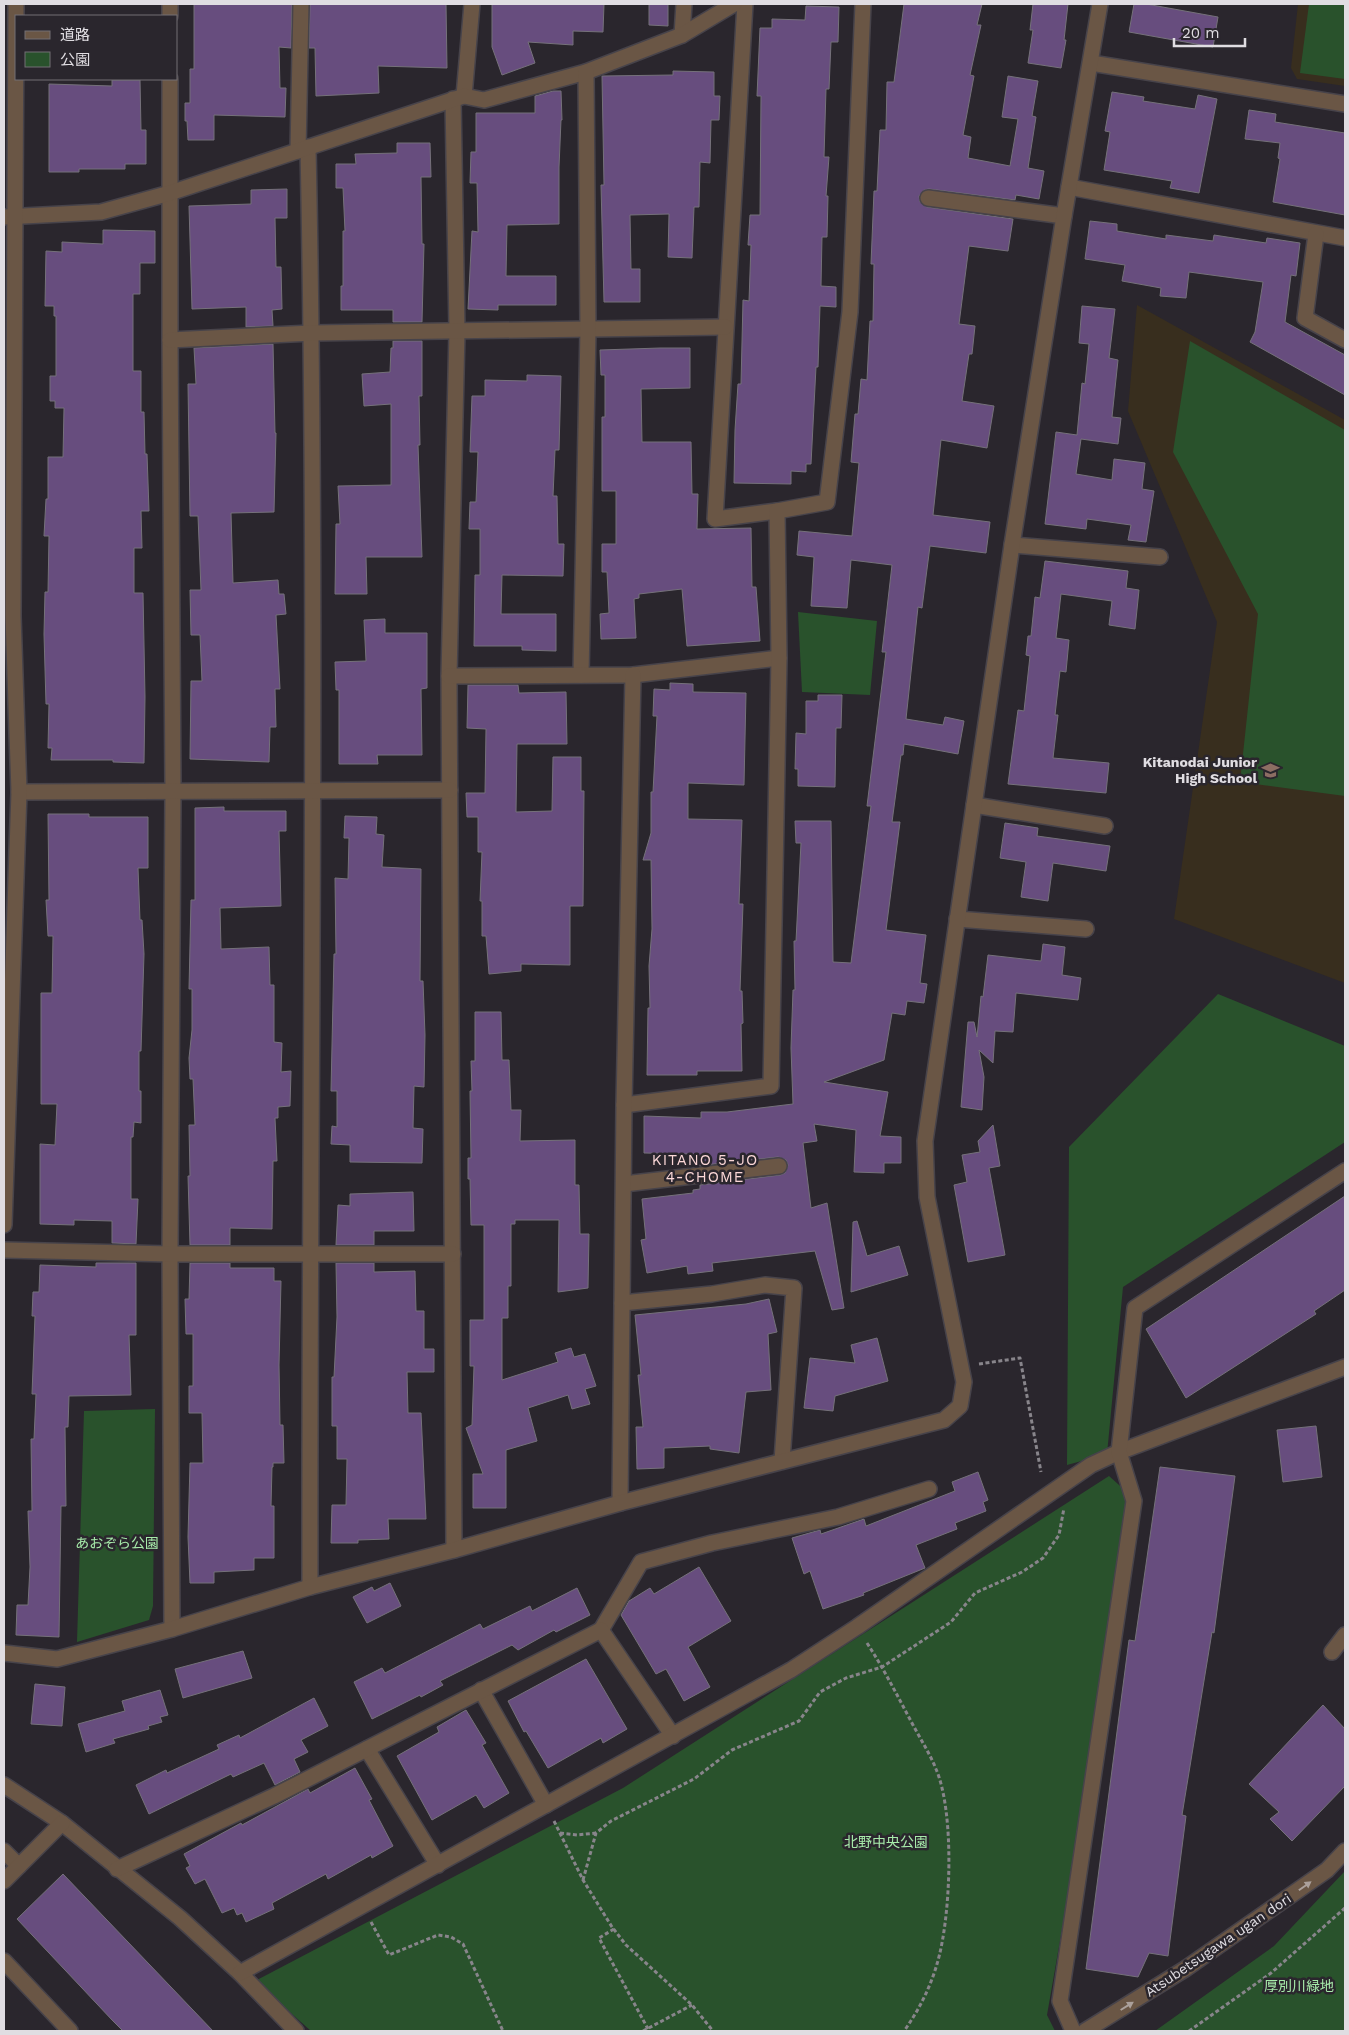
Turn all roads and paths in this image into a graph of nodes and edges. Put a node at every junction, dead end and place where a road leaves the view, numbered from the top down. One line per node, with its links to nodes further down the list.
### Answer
1 (301, 4): 15 (street)
2 (472, 4): 13 (street)
3 (684, 4): 8 (street)
4 (734, 4): 8 (street)
5 (745, 4): 23 (street)
6 (863, 4): 29 (street)
7 (1100, 4): 9 (street)
8 (682, 35): 10 (street)
9 (1091, 63): 14 (street); 16 (street)
10 (586, 72): 13 (street); 24 (street)
11 (15, 76): 20 (street)
12 (170, 80): 17 (street)
13 (458, 98): 15 (street); 25 (street)
14 (1345, 104)
15 (303, 149): 17 (street); 26 (street)
16 (1069, 187): 19 (street); 21 (street)
17 (170, 193): 20 (street); 27 (street)
18 (928, 198): 19 (street)
19 (1064, 216): 30 (street)
20 (9, 217): 32 (street)
21 (1316, 234): 22 (street); 28 (street)
22 (1345, 238)
23 (725, 327): 24 (street); 29 (street)
24 (588, 330): 25 (street); 34 (street)
25 (457, 331): 26 (street); 36 (street)
26 (312, 333): 27 (street); 38 (street)
27 (170, 340): 37 (street)
28 (1345, 340)
29 (777, 510): 33 (street)
30 (1012, 545): 31 (street); 41 (street)
31 (1160, 557)
32 (9, 616): 40 (street)
33 (779, 658): 35 (street); 46 (street)
34 (581, 675): 35 (street); 36 (street)
35 (634, 675): 46 (street)
36 (449, 676): 39 (street)
37 (173, 790): 38 (street); 40 (street); 53 (street)
38 (314, 790): 39 (street); 55 (street)
39 (450, 790): 54 (street)
40 (19, 792): 45 (street)
41 (974, 805): 42 (street); 43 (street)
42 (1105, 826)
43 (957, 920): 44 (street); 57 (street)
44 (1086, 929)
45 (8, 979): 47 (street)
46 (624, 1105): 50 (street)
47 (6, 1125): 51 (street)
48 (779, 1166): 50 (street)
49 (1345, 1171): 59 (street)
50 (624, 1184): 56 (street)
51 (4, 1225)
52 (4, 1250): 53 (street)
53 (170, 1254): 55 (street); 68 (street)
54 (453, 1254): 55 (street); 65 (street)
55 (310, 1255): 66 (street)
56 (622, 1304): 60 (street); 64 (street)
57 (961, 1367): 60 (street); 61 (path)
58 (1345, 1367): 59 (street)
59 (1119, 1452): 62 (street); 102 (street)
60 (782, 1462): 64 (street)
61 (1041, 1472)
62 (1071, 1478): 67 (street); 73 (path)
63 (929, 1489): 69 (street)
64 (620, 1503): 65 (street)
65 (454, 1550): 66 (street)
66 (310, 1587): 68 (street)
67 (857, 1628): 73 (path); 75 (street)
68 (172, 1629): 72 (street)
69 (601, 1630): 74 (street); 75 (street)
70 (1345, 1635): 71 (street)
71 (1332, 1652)
72 (4, 1653)
73 (882, 1667): 81 (path); 101 (path)
74 (481, 1690): 76 (street); 78 (street)
75 (673, 1736): 78 (street)
76 (367, 1749): 84 (street); 86 (street)
77 (4, 1785): 79 (street)
78 (546, 1805): 80 (path); 84 (street)
79 (62, 1823): 85 (street); 86 (street)
80 (560, 1833): 81 (path); 87 (path)
81 (596, 1833): 87 (path)
82 (4, 1851): 85 (street)
83 (1345, 1851): 103 (street, Atsubetsugawa ugan dori, one-way to 83)
84 (438, 1865): 89 (street)
85 (19, 1866): 88 (street)
86 (117, 1869): 93 (street)
87 (583, 1880): 91 (path)
88 (4, 1881)
89 (362, 1905): 93 (street); 98 (path)
90 (1345, 1908): 104 (path)
91 (614, 1929): 94 (path); 95 (path)
92 (4, 1962): 96 (street)
93 (240, 1973): 97 (street)
94 (692, 2005): 95 (path); 100 (path)
95 (648, 2029): 99 (path)
96 (70, 2031)
97 (296, 2031)
98 (503, 2031)
99 (643, 2031)
100 (713, 2031)
101 (904, 2031)
102 (1072, 2031)
103 (1085, 2031)
104 (1189, 2031)

